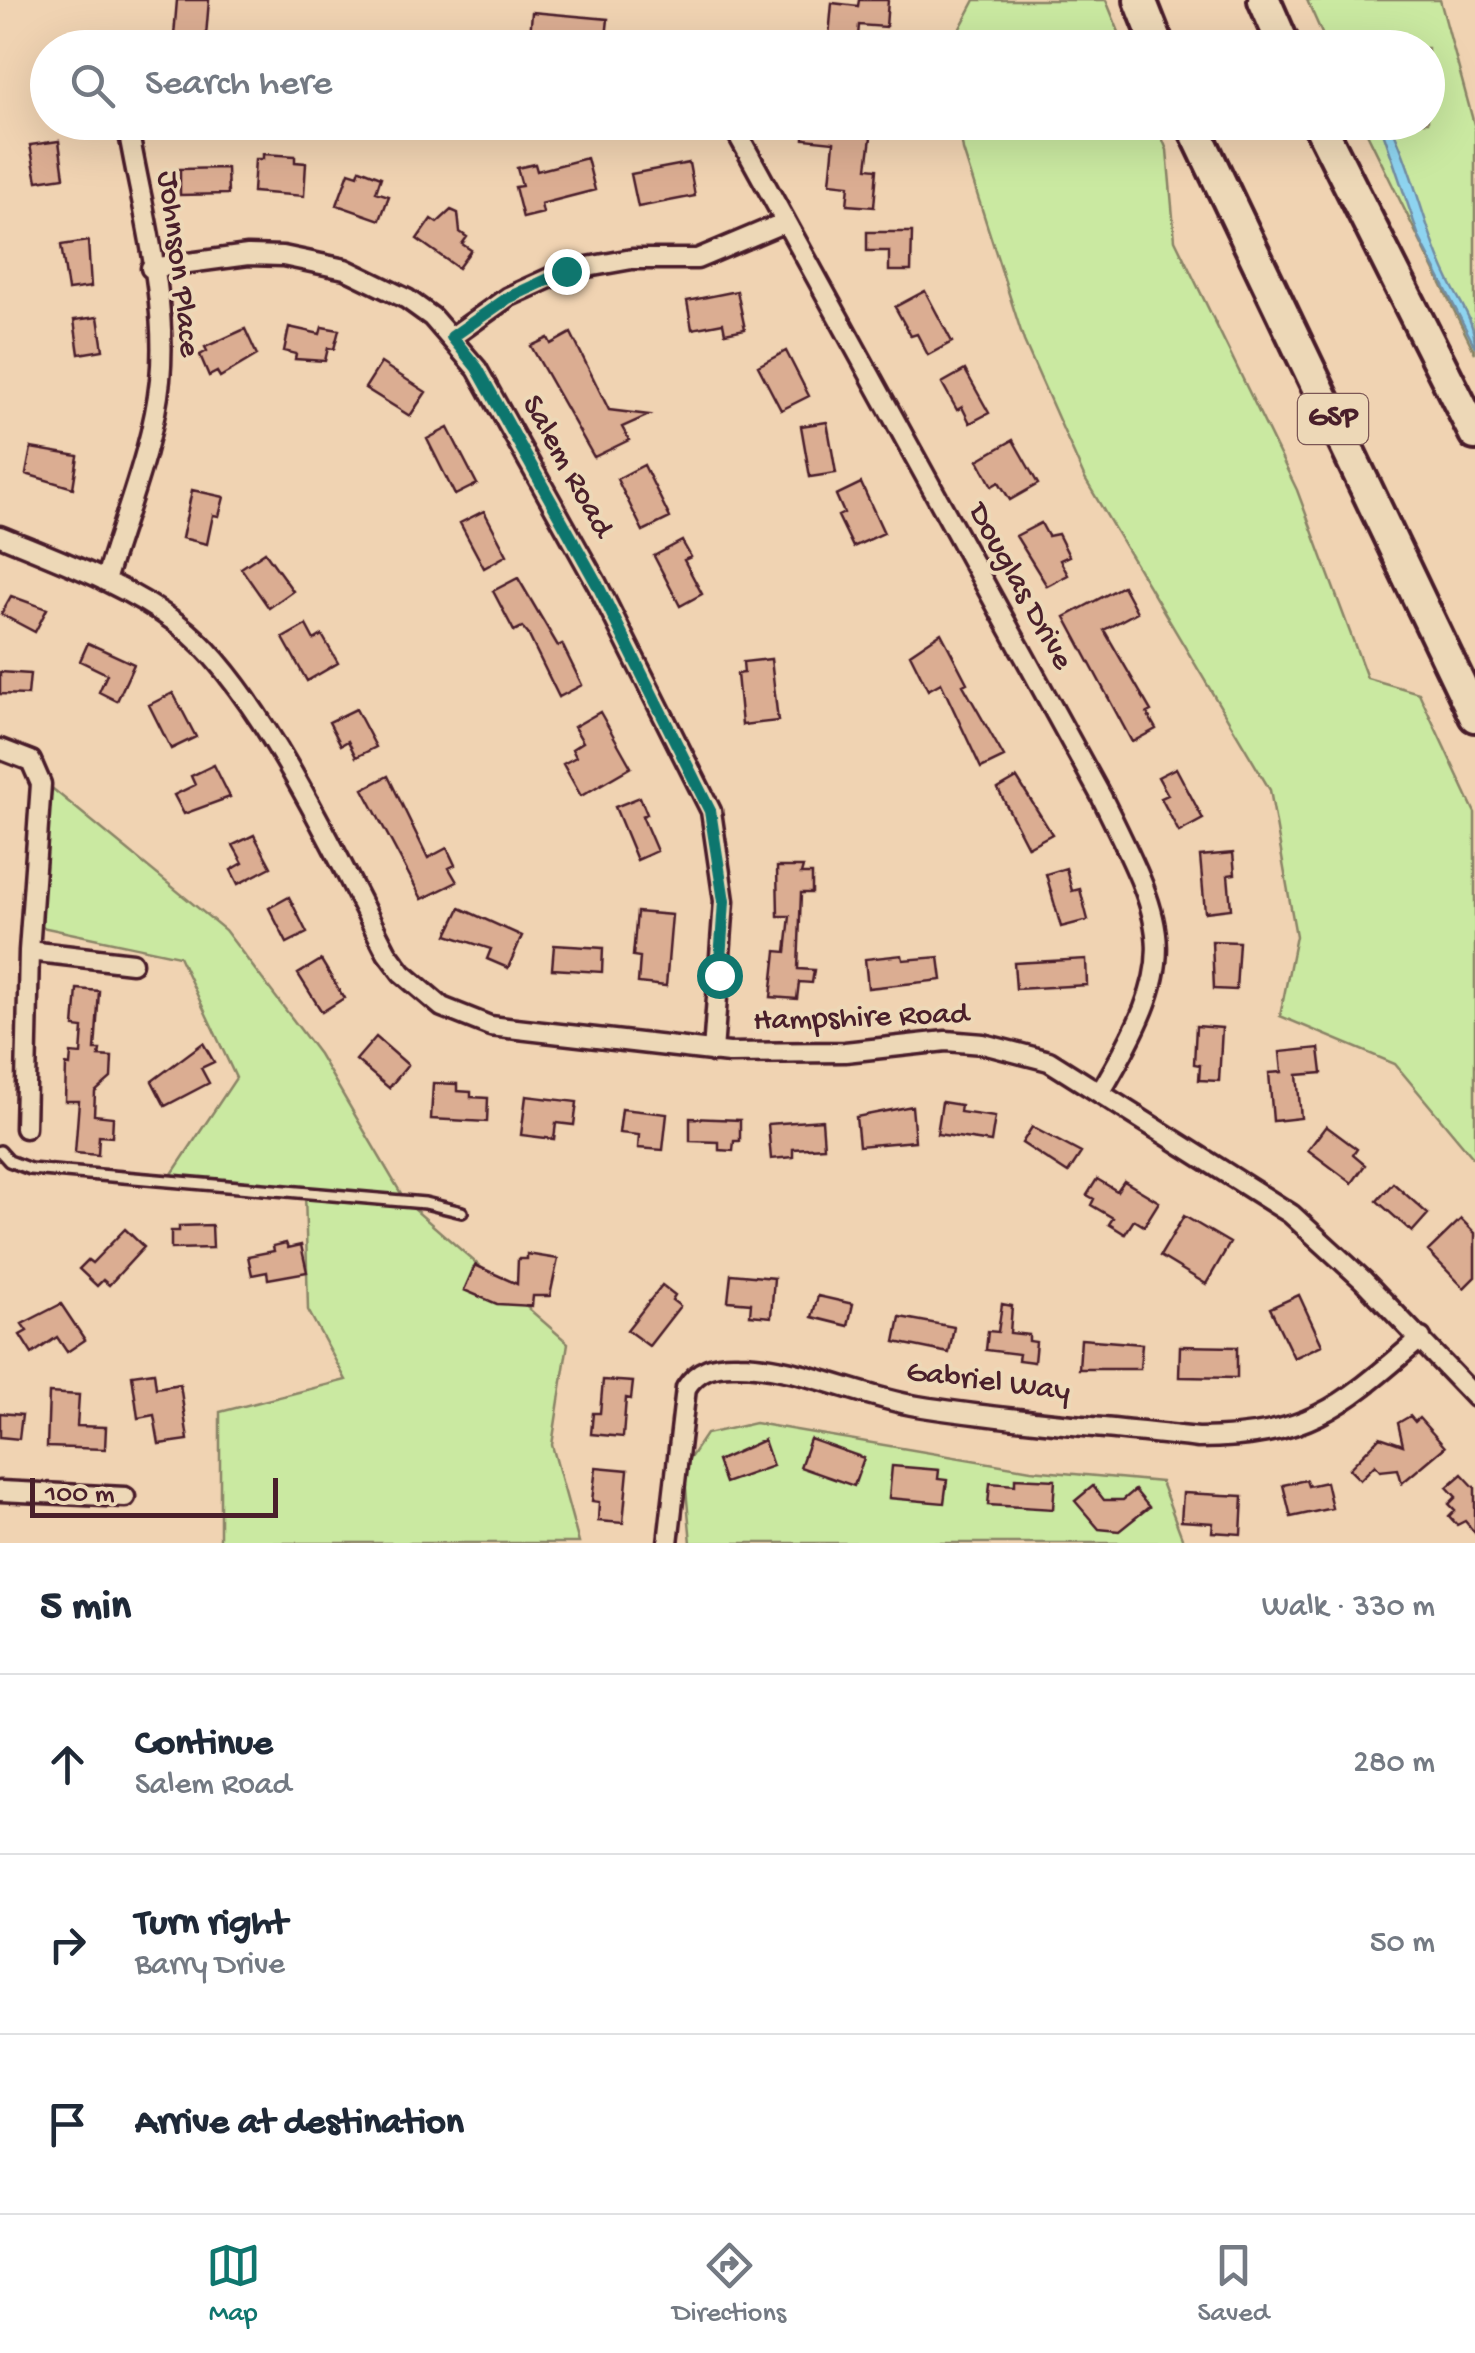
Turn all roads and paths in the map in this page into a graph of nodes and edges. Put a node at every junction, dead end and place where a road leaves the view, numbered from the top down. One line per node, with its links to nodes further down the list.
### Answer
1 (1140, 0): 3 (highway)
2 (1264, 0): 4 (highway)
3 (1152, 30)
4 (1276, 30)
5 (130, 140): 10 (street, Johnson Place)
6 (741, 140): 9 (street, Douglas Drive)
7 (1200, 140): 15 (highway, GSP)
8 (1327, 140): 12 (highway)
9 (783, 223): 11 (street); 21 (street, Douglas Drive)
10 (152, 268): 11 (street, Salem Road); 14 (street, Johnson Place)
11 (452, 337): 20 (street, Salem Road)
12 (1475, 434)
13 (0, 536): 14 (street, Hampshire Road)
14 (104, 581): 20 (street, Hampshire Road)
15 (1467, 680): 16 (highway, GSP)
16 (1475, 716)
17 (0, 749): 18 (street)
18 (29, 952): 19 (street); 22 (street)
19 (132, 962)
20 (713, 1052): 21 (street, Hampshire Road)
21 (1100, 1093): 25 (street, Hampshire Road)
22 (25, 1128)
23 (0, 1151): 24 (lane)
24 (462, 1212)
25 (1421, 1338): 26 (street, Hampshire Road); 29 (street, Gabriel Way)
26 (1475, 1397)
27 (0, 1491): 28 (street)
28 (125, 1496)
29 (668, 1543)

